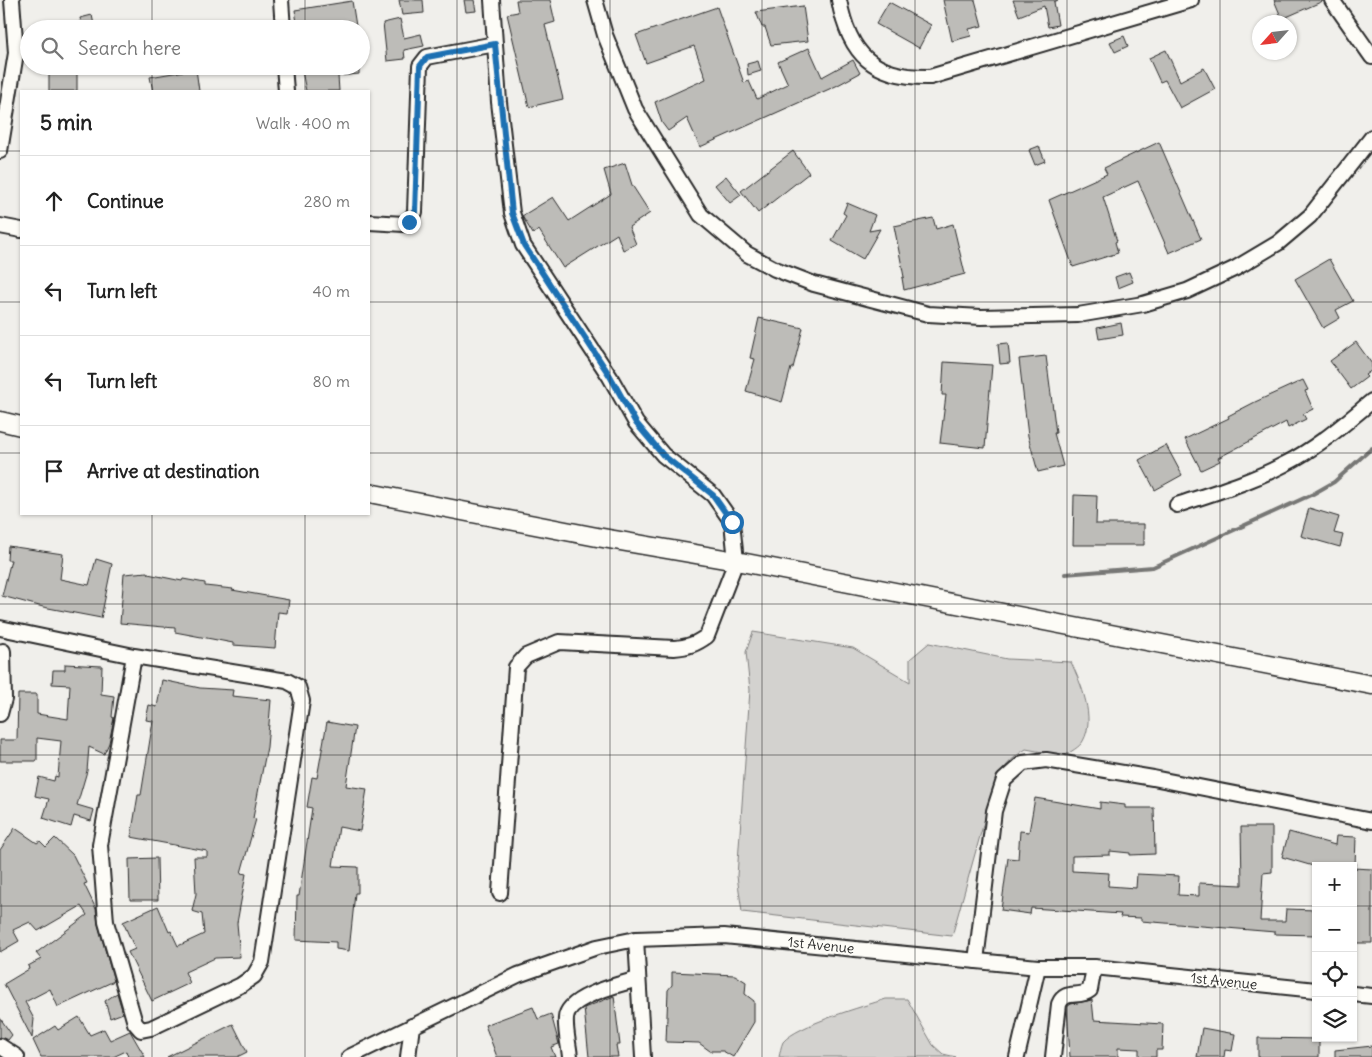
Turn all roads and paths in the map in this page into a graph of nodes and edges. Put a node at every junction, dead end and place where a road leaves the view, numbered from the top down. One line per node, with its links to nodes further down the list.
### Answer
1 (12, 0): 14 (street)
2 (282, 0): 8 (street)
3 (492, 0): 9 (street)
4 (595, 0): 13 (street)
5 (839, 0): 6 (street)
6 (1191, 0)
7 (1332, 0): 10 (street)
8 (283, 20)
9 (495, 44): 15 (street); 23 (street)
10 (1372, 57)
11 (285, 75): 12 (street)
12 (286, 90)
13 (1372, 137)
14 (0, 152)
15 (370, 222)
16 (0, 226): 17 (street)
17 (20, 230)
18 (1372, 401): 22 (street)
19 (0, 422): 20 (main road)
20 (20, 426)
21 (370, 493): 23 (main road)
22 (1177, 505)
23 (736, 561): 27 (main road); 30 (street)
24 (0, 628): 26 (street)
25 (3, 651): 28 (street)
26 (134, 656): 26 (street)
27 (1372, 685)
28 (0, 714)
29 (1372, 822): 32 (street)
30 (500, 893)
31 (636, 939): 32 (street, 1st Avenue); 35 (street); 39 (street, 1st Avenue)
32 (976, 961): 33 (street, 1st Avenue)
33 (1038, 967): 34 (street, 1st Avenue); 46 (street)
34 (1094, 967): 36 (street, 1st Avenue); 47 (street)
35 (638, 979): 44 (street); 45 (street)
36 (1312, 990)
37 (1357, 994): 38 (street)
38 (1372, 996)
39 (412, 1026): 42 (street, 1st Avenue); 43 (street)
40 (0, 1046): 41 (street)
41 (16, 1057)
42 (349, 1057)
43 (408, 1057)
44 (570, 1057)
45 (643, 1057)
46 (1017, 1057)
47 (1053, 1057)

